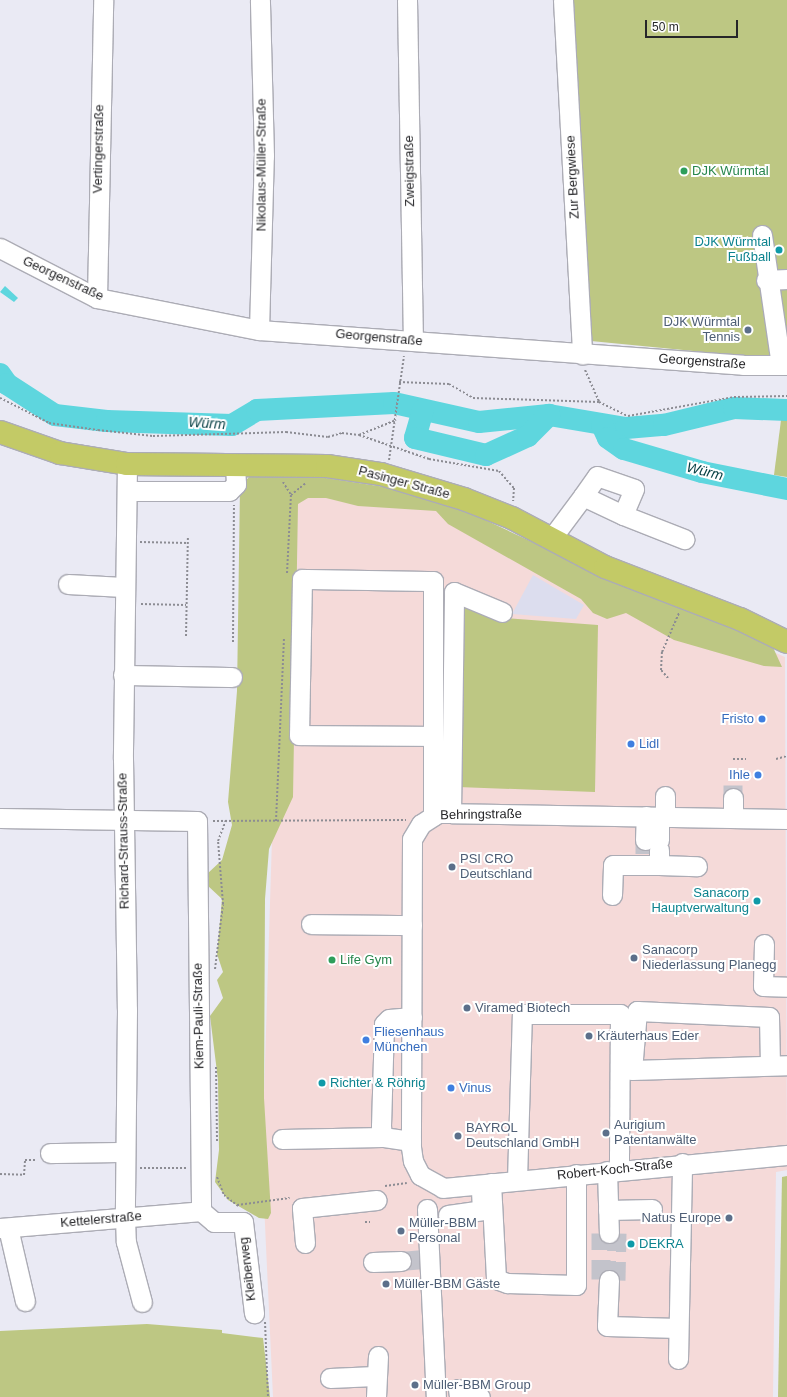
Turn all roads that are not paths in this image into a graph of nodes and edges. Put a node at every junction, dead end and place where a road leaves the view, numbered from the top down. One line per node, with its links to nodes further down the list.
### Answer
1 (103, 0): 9 (street, Vertingerstraße)
2 (260, 0): 10 (street, Nikolaus-Müller-Straße)
3 (407, 0): 11 (street, Zweigstraße)
4 (563, 0): 12 (street, Zur Bergwiese)
5 (762, 235): 7 (street)
6 (0, 248): 9 (street, Georgenstraße)
7 (766, 280): 8 (street); 13 (street)
8 (787, 280)
9 (97, 298): 10 (street, Georgenstraße)
10 (259, 330): 11 (street, Georgenstraße)
11 (413, 341): 12 (street, Georgenstraße)
12 (582, 354): 13 (street, Georgenstraße)
13 (781, 365)
14 (0, 432): 15 (main road, Pasinger Straße)
15 (127, 464): 16 (main road, Pasinger Straße); 17 (street, Richard-Strauss-Straße)
16 (235, 464): 17 (street); 20 (main road, Pasinger Straße)
17 (127, 491): 23 (street, Richard-Strauss-Straße)
18 (583, 496): 19 (street); 19 (street); 20 (street)
19 (623, 515): 21 (street)
20 (551, 539): 25 (main road, Pasinger Straße)
21 (684, 539)
22 (68, 584): 23 (street)
23 (123, 595): 28 (street, Richard-Strauss-Straße)
24 (502, 612): 34 (street)
25 (740, 619): 26 (main road, Pasinger Straße); 27 (main road, Pasinger Straße)
26 (787, 629)
27 (787, 642)
28 (123, 675): 29 (street); 38 (street, Richard-Strauss-Straße)
29 (232, 677)
30 (432, 736): 30 (street); 34 (street)
31 (665, 796): 33 (street)
32 (733, 798): 36 (street)
33 (656, 816): 34 (street, Behringstraße); 36 (street, Behringstraße); 39 (street)
34 (435, 817): 43 (street)
35 (0, 818): 38 (street)
36 (733, 818): 37 (street, Behringstraße)
37 (787, 819)
38 (123, 822): 53 (street, Richard-Strauss-Straße); 62 (street, Kiem-Pauli-Straße)
39 (652, 852): 40 (street); 41 (street)
40 (697, 866)
41 (612, 895)
42 (311, 924): 43 (street)
43 (412, 925): 46 (street)
44 (764, 944): 45 (street)
45 (787, 987)
46 (412, 1017): 48 (street); 50 (street)
47 (778, 1065): 47 (street)
48 (382, 1137): 49 (street); 50 (street)
49 (282, 1139)
50 (411, 1141): 58 (street, Robert-Koch-Straße)
51 (50, 1153): 53 (street)
52 (787, 1155): 54 (street)
53 (125, 1160): 64 (street, Richard-Strauss-Straße)
54 (682, 1163): 55 (street, Robert-Koch-Straße); 73 (street, Robert-Koch-Straße)
55 (613, 1170): 56 (street, Robert-Koch-Straße); 57 (street); 61 (street)
56 (576, 1174): 57 (street, Robert-Koch-Straße); 58 (street)
57 (517, 1180): 58 (street, Robert-Koch-Straße)
58 (486, 1184): 63 (street)
59 (377, 1200): 66 (street)
60 (427, 1209): 81 (street)
61 (652, 1210)
62 (201, 1211): 64 (street, Kettelerstraße); 72 (street, Kleiberweg)
63 (448, 1215)
64 (125, 1218): 65 (street, Kettelerstraße); 71 (street, Richard-Strauss-Straße)
65 (4, 1228): 70 (street)
66 (305, 1243)
67 (401, 1260): 68 (street)
68 (373, 1262)
69 (609, 1281): 73 (street)
70 (25, 1301)
71 (142, 1302)
72 (254, 1313)
73 (678, 1328): 75 (street, Robert-Koch-Straße)
74 (378, 1356): 76 (street)
75 (678, 1359)
76 (374, 1376): 77 (street); 80 (street)
77 (330, 1378)
78 (458, 1389): 79 (street)
79 (479, 1395)
80 (376, 1397)
81 (436, 1397)

